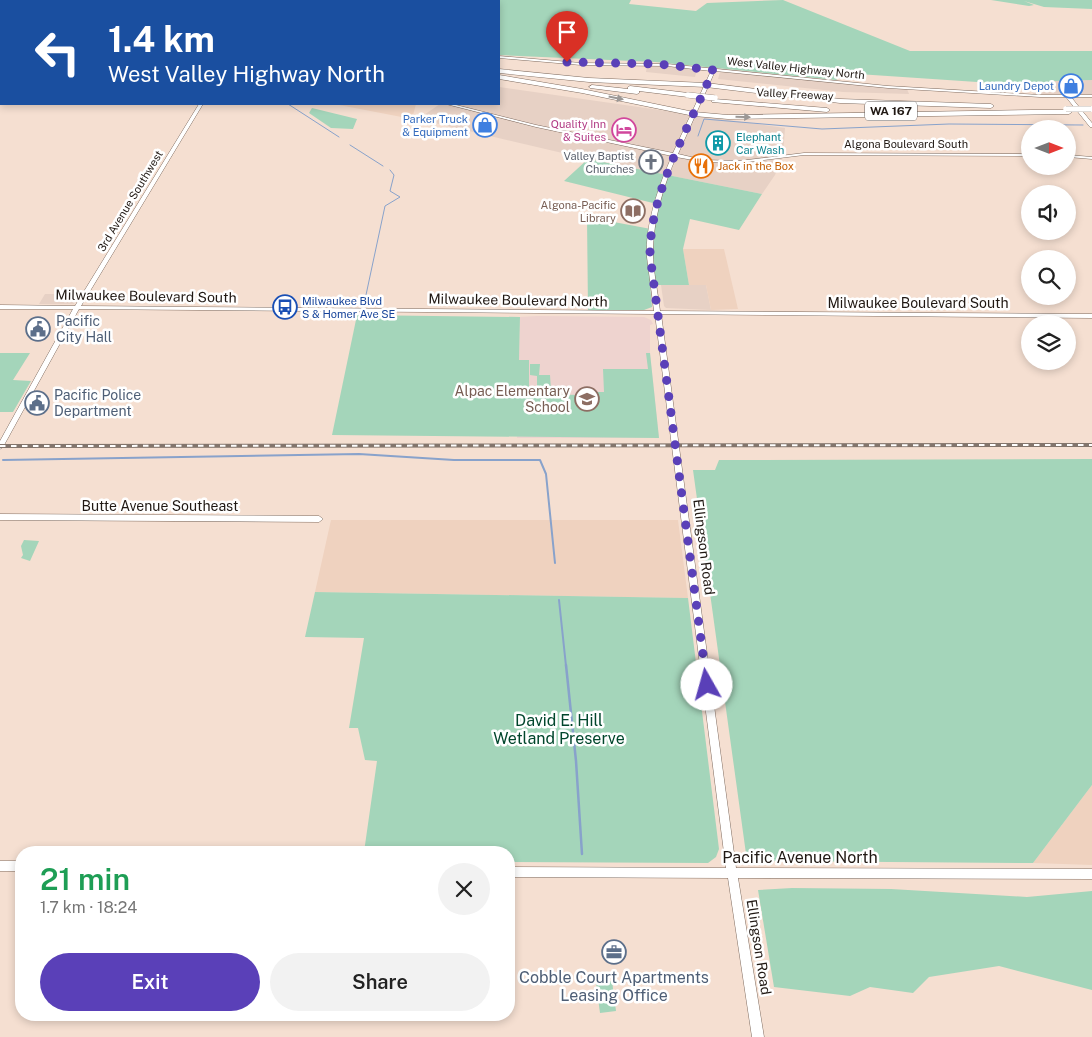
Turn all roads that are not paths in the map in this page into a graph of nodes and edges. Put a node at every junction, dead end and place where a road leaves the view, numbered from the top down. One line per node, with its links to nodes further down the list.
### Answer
1 (500, 57): 2 (street, West Valley Highway North)
2 (713, 70): 6 (street, Ellingson Road); 8 (street, West Valley Highway North)
3 (500, 74): 6 (highway)
4 (500, 74): 11 (highway, Valley Freeway / WA 167, bridge)
5 (500, 74): 13 (highway, one-way to 13)
6 (706, 85): 11 (highway); 13 (street, Ellingson Road)
7 (1092, 96): 8 (street, West Valley Highway North)
8 (1068, 97): 14 (street)
9 (200, 105): 20 (street, 3rd Avenue Southwest)
10 (452, 105): 15 (street, Algona Boulevard South)
11 (1037, 110): 12 (highway, Valley Freeway / WA 167, bridge); 13 (highway, one-way to 11)
12 (1092, 110)
13 (694, 114): 15 (street, Ellingson Road)
14 (1092, 126)
15 (676, 155): 16 (street, Algona Boulevard South); 22 (street, Ellingson Road)
16 (1021, 155)
17 (1076, 157): 18 (street)
18 (1092, 158)
19 (0, 308): 20 (street, Milwaukee Boulevard South)
20 (77, 308): 21 (street, Milwaukee Boulevard South); 25 (street, 3rd Avenue Southwest)
21 (292, 310): 22 (street, Milwaukee Boulevard North)
22 (658, 314): 23 (street, Milwaukee Boulevard North); 31 (street, Ellingson Road)
23 (744, 315): 24 (street, Milwaukee Boulevard South)
24 (1092, 316)
25 (0, 447)
26 (0, 516): 27 (street, Butte Avenue Southeast)
27 (319, 519)
28 (0, 866): 29 (street)
29 (15, 866)
30 (515, 872): 31 (street, Pacific Avenue North)
31 (732, 873): 32 (street, Pacific Avenue North); 33 (street, Ellingson Road)
32 (1092, 874)
33 (758, 1037)

